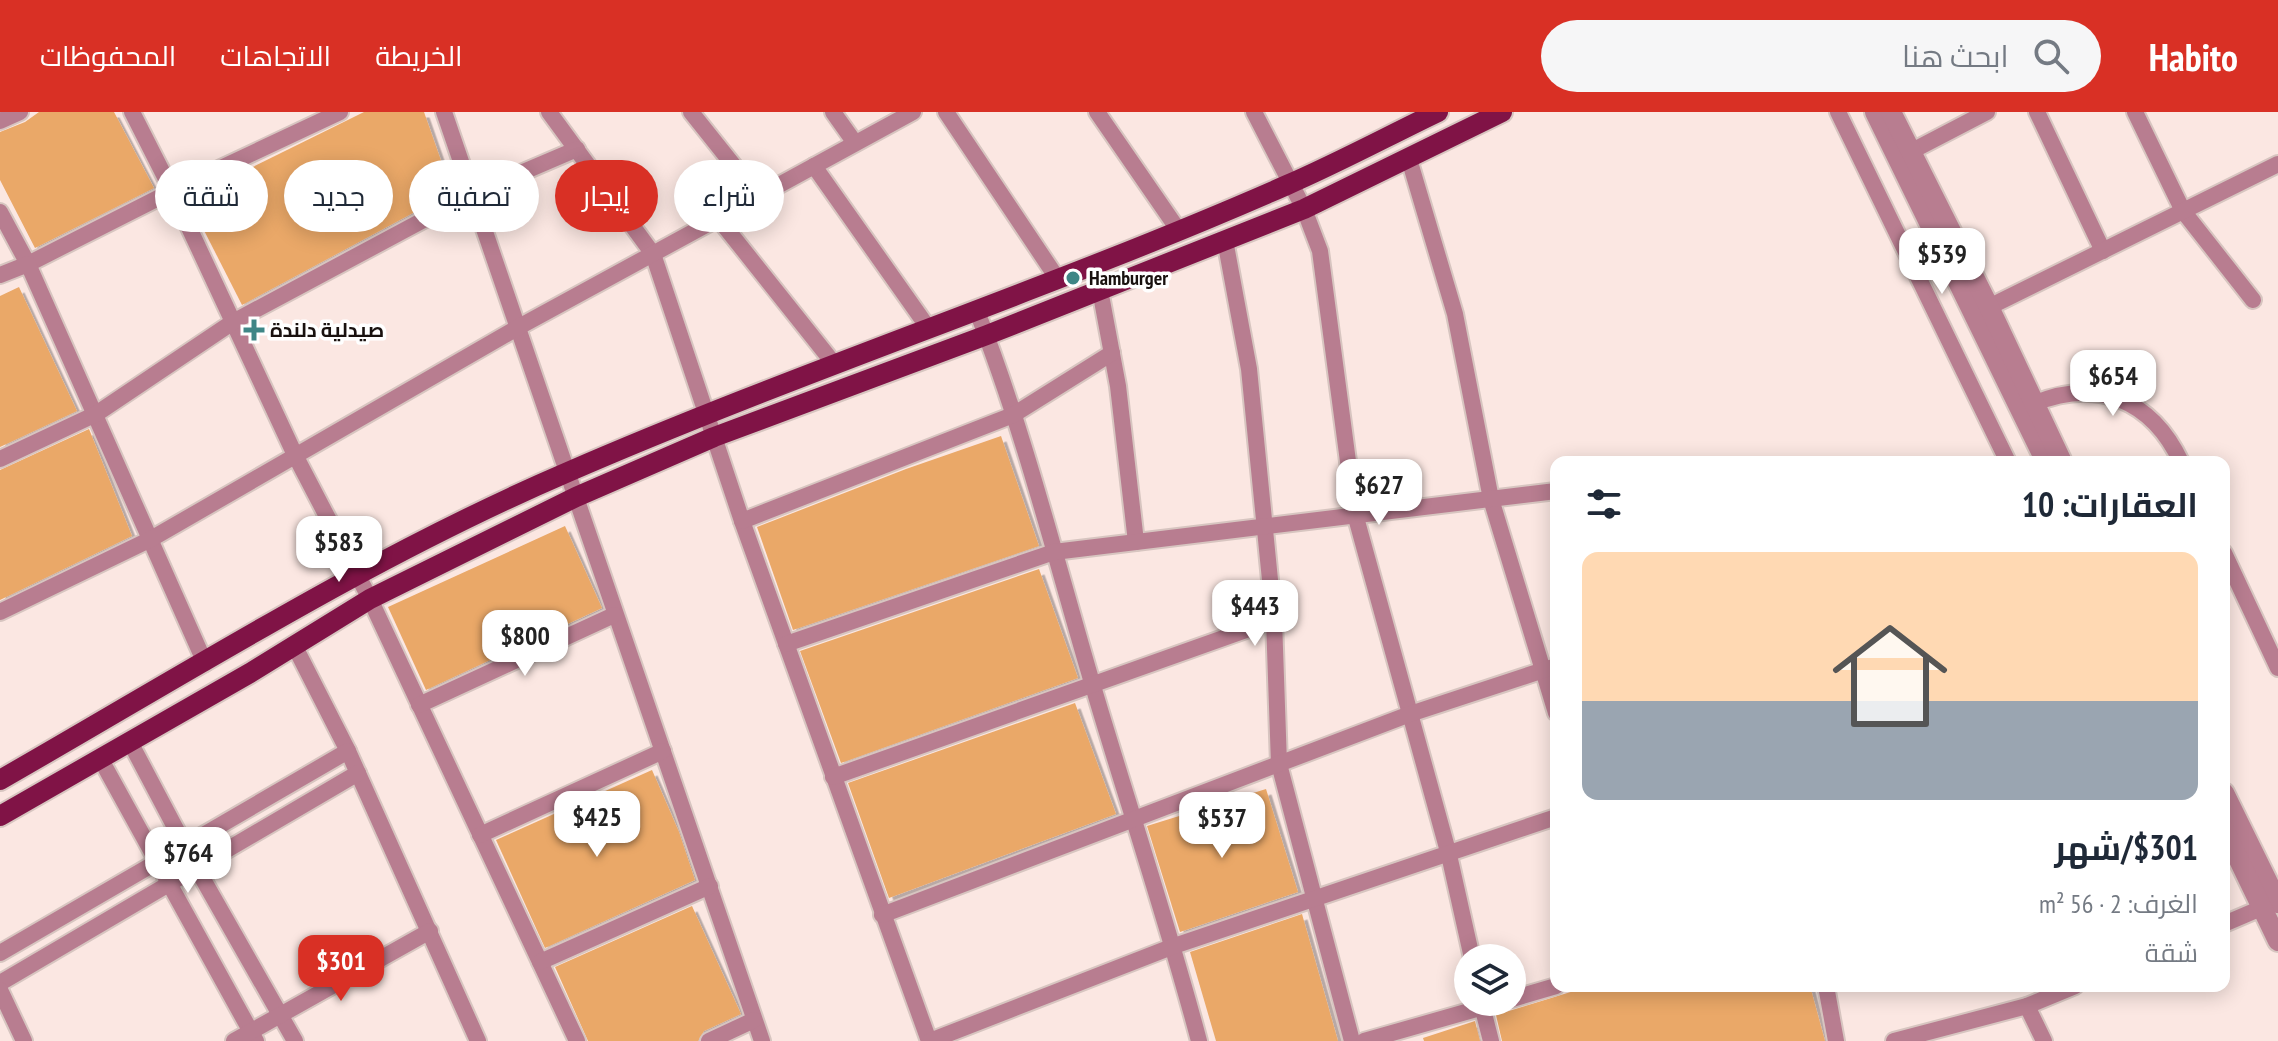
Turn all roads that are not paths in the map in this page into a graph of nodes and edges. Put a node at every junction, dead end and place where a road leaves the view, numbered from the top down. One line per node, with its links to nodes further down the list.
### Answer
1 (20, 112): 20 (street)
2 (132, 112): 25 (street)
3 (340, 112): 26 (street)
4 (444, 112): 27 (street)
5 (549, 112): 22 (street)
6 (691, 112): 28 (street)
7 (833, 112): 21 (street)
8 (913, 112): 21 (street)
9 (946, 112): 49 (street)
10 (1097, 112): 39 (street)
11 (1254, 112): 33 (street)
12 (1438, 112): 33 (main road)
13 (1502, 112): 24 (main road)
14 (1838, 112): 66 (street)
15 (1875, 112): 67 (street)
16 (1891, 112): 23 (street)
17 (1987, 112): 23 (street)
18 (2037, 112): 45 (street)
19 (2135, 112): 36 (street)
20 (0, 121)
21 (855, 143): 31 (street)
22 (577, 149): 30 (street); 46 (street)
23 (1912, 151): 52 (street)
24 (1409, 159): 35 (main road); 74 (street)
25 (156, 160)
26 (238, 160)
27 (460, 160)
28 (729, 160)
29 (2278, 164): 36 (street)
30 (539, 165)
31 (814, 166): 32 (street); 56 (street)
32 (784, 182)
33 (1291, 184): 35 (street); 39 (main road)
34 (155, 200): 47 (street)
35 (1304, 209): 44 (main road); 75 (street)
36 (2183, 211): 45 (street); 51 (street)
37 (0, 212): 47 (street)
38 (409, 228): 54 (street)
39 (1179, 231): 49 (main road)
40 (191, 232): 54 (street)
41 (485, 232): 55 (street)
42 (693, 232): 46 (street)
43 (729, 232): 59 (street)
44 (1225, 240): 50 (main road); 77 (street)
45 (2103, 251): 52 (street)
46 (653, 254): 55 (street); 62 (street)
47 (28, 264): 48 (street); 61 (street)
48 (0, 275)
49 (1057, 278): 53 (main road)
50 (1100, 290): 57 (main road); 58 (street)
51 (2253, 300)
52 (1989, 307): 60 (street)
53 (976, 309): 56 (main road); 57 (street)
54 (233, 322): 61 (street); 65 (street)
55 (517, 328): 65 (street); 71 (street)
56 (929, 329): 59 (main road)
57 (987, 335): 63 (street); 64 (main road)
58 (1112, 353): 63 (street); 79 (street)
59 (835, 365): 62 (main road)
60 (2033, 404): 68 (street); 69 (street)
61 (96, 414): 70 (street); 78 (street)
62 (706, 414): 64 (street); 71 (main road)
63 (1013, 415): 76 (street); 80 (street)
64 (714, 437): 73 (main road); 76 (street)
65 (295, 455): 78 (street); 82 (street)
66 (2005, 456)
67 (2043, 456)
68 (2059, 456)
69 (2178, 456)
70 (0, 459)
71 (566, 473): 73 (street); 82 (main road)
72 (1550, 492): 74 (street)
73 (576, 497): 83 (main road); 85 (street)
74 (1491, 499): 75 (street); 91 (street)
75 (1355, 514): 77 (street); 94 (street)
76 (742, 521): 87 (street)
77 (1263, 526): 79 (street); 86 (street)
78 (151, 539): 84 (street); 89 (street)
79 (1136, 542): 80 (street)
80 (1054, 552): 87 (street); 92 (street)
81 (2230, 566): 90 (street)
82 (358, 576): 83 (street); 89 (main road)
83 (370, 599): 88 (main road); 93 (street)
84 (0, 612)
85 (614, 615): 93 (street); 97 (street)
86 (1274, 620): 92 (street); 99 (street)
87 (786, 644): 101 (street)
88 (294, 645): 95 (main road); 96 (street)
89 (205, 663): 102 (main road)
90 (2278, 668)
91 (1549, 669): 94 (street)
92 (1092, 683): 101 (street); 105 (street)
93 (419, 705): 107 (street)
94 (1410, 714): 99 (street); 110 (street)
95 (130, 742): 98 (main road); 109 (street)
96 (348, 751): 100 (street); 109 (street)
97 (663, 751): 107 (street); 114 (street)
98 (100, 758): 104 (main road); 111 (street)
99 (1279, 764): 105 (street); 115 (street)
100 (358, 773): 112 (street); 119 (street)
101 (833, 777): 117 (street)
102 (0, 780)
103 (2230, 806): 116 (street)
104 (0, 816)
105 (1132, 819): 117 (street); 122 (street)
106 (1550, 819): 110 (street)
107 (480, 835): 124 (street)
108 (2230, 838): 116 (street)
109 (185, 846): 111 (street); 112 (street)
110 (1449, 855): 115 (street); 121 (street)
111 (159, 863): 113 (street); 123 (street)
112 (196, 867): 113 (street); 132 (street)
113 (170, 883): 125 (street); 136 (street)
114 (710, 886): 124 (street); 135 (street)
115 (1314, 900): 122 (street); 146 (street)
116 (2274, 903): 118 (street); 120 (street)
117 (882, 915): 144 (street)
118 (2230, 921)
119 (430, 931): 132 (street); 140 (street)
120 (2278, 941)
121 (1469, 944)
122 (1174, 946): 144 (street); 145 (street)
123 (0, 953)
124 (540, 962): 141 (street)
125 (0, 983)
126 (1550, 988): 130 (street)
127 (0, 990): 137 (street)
128 (1827, 992): 149 (street)
129 (2061, 992): 131 (street)
130 (1526, 995)
131 (2027, 1006): 150 (street); 151 (street)
132 (280, 1014): 136 (street); 139 (street)
133 (1454, 1014): 147 (street)
134 (1485, 1016): 148 (street)
135 (754, 1020): 142 (street); 143 (street)
136 (254, 1036): 138 (street)
137 (24, 1041)
138 (234, 1041)
139 (295, 1041)
140 (478, 1041)
141 (577, 1041)
142 (709, 1041)
143 (762, 1041)
144 (930, 1041)
145 (1199, 1041)
146 (1352, 1041)
147 (1364, 1041)
148 (1491, 1041)
149 (1836, 1041)
150 (1894, 1041)
151 (2044, 1041)

